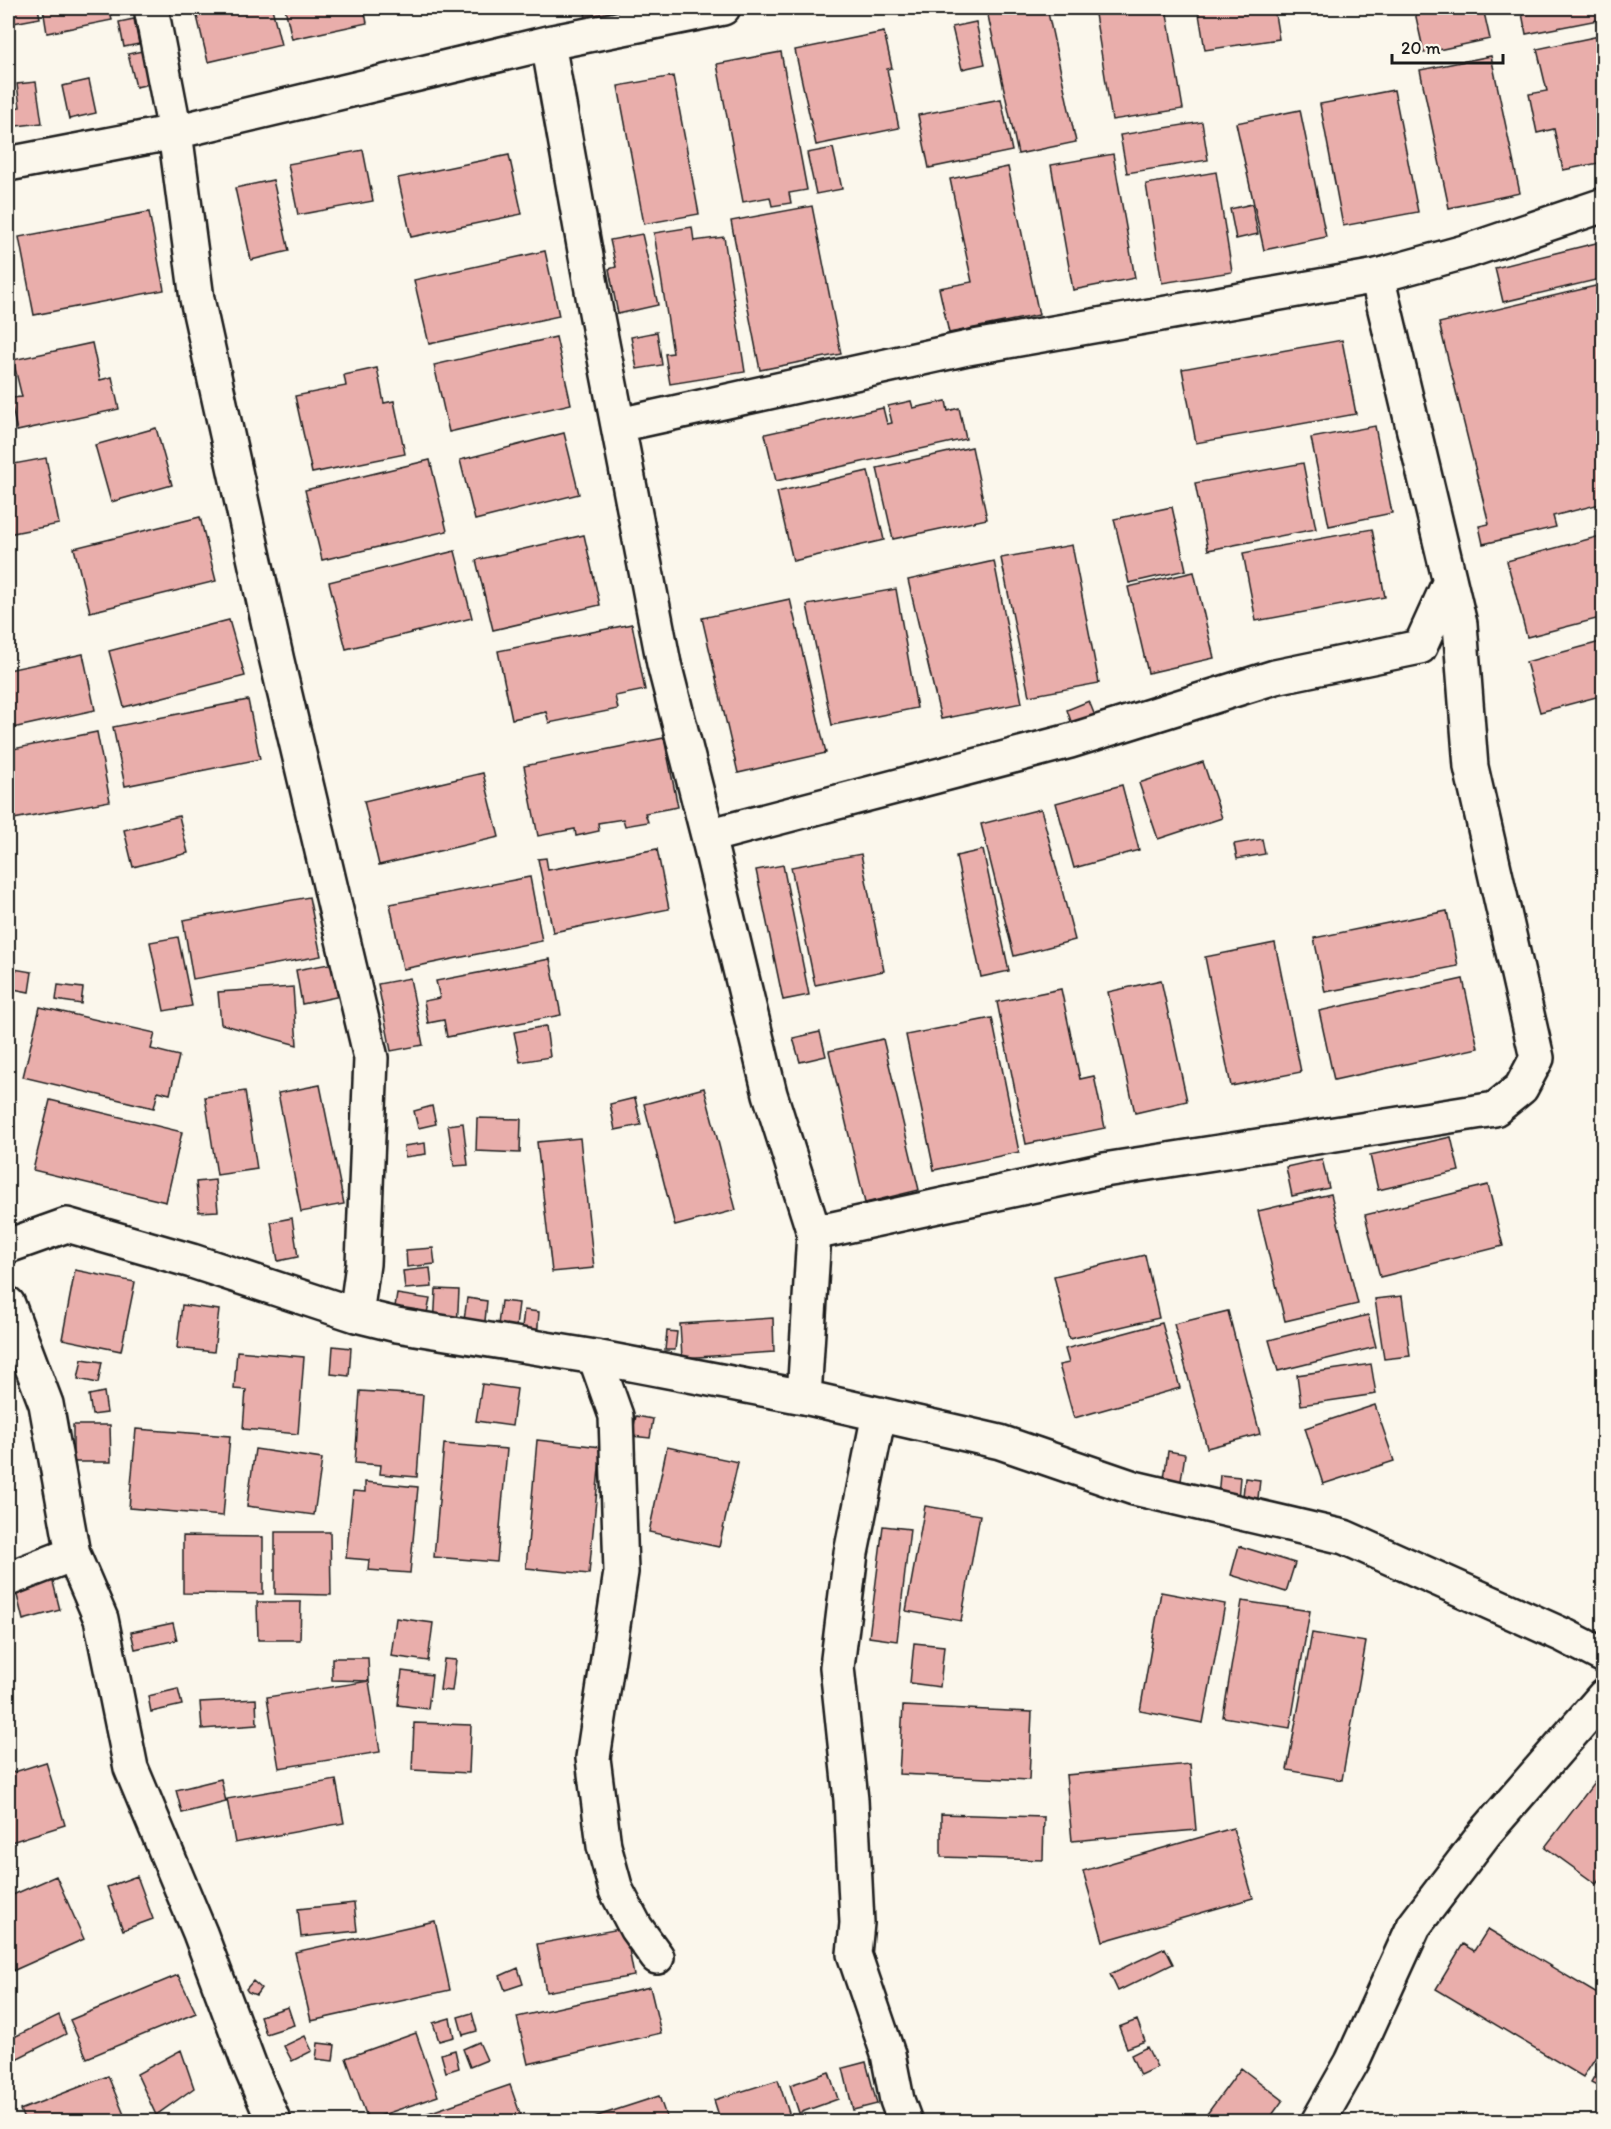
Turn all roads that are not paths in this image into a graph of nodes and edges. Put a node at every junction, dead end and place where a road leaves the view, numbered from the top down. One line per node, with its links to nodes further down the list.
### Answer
1 (151, 8): 4 (street)
2 (723, 8): 3 (street)
3 (548, 44): 4 (street); 8 (street)
4 (175, 132): 5 (street); 14 (street)
5 (8, 164)
6 (1604, 205): 7 (street)
7 (1377, 276): 8 (street); 9 (street)
8 (619, 424): 10 (street)
9 (1449, 583): 10 (street); 11 (street)
10 (708, 836): 11 (street)
11 (813, 1233): 16 (street)
12 (8, 1246): 14 (street)
13 (8, 1304): 18 (street)
14 (356, 1315): 15 (street)
15 (595, 1357): 16 (street); 22 (street)
16 (804, 1397): 17 (street)
17 (879, 1414): 20 (street); 24 (street)
18 (73, 1554): 19 (street); 23 (street)
19 (8, 1579)
20 (1604, 1656)
21 (1604, 1696): 25 (street)
22 (657, 1957)
23 (274, 2121)
24 (905, 2121)
25 (1318, 2121)

